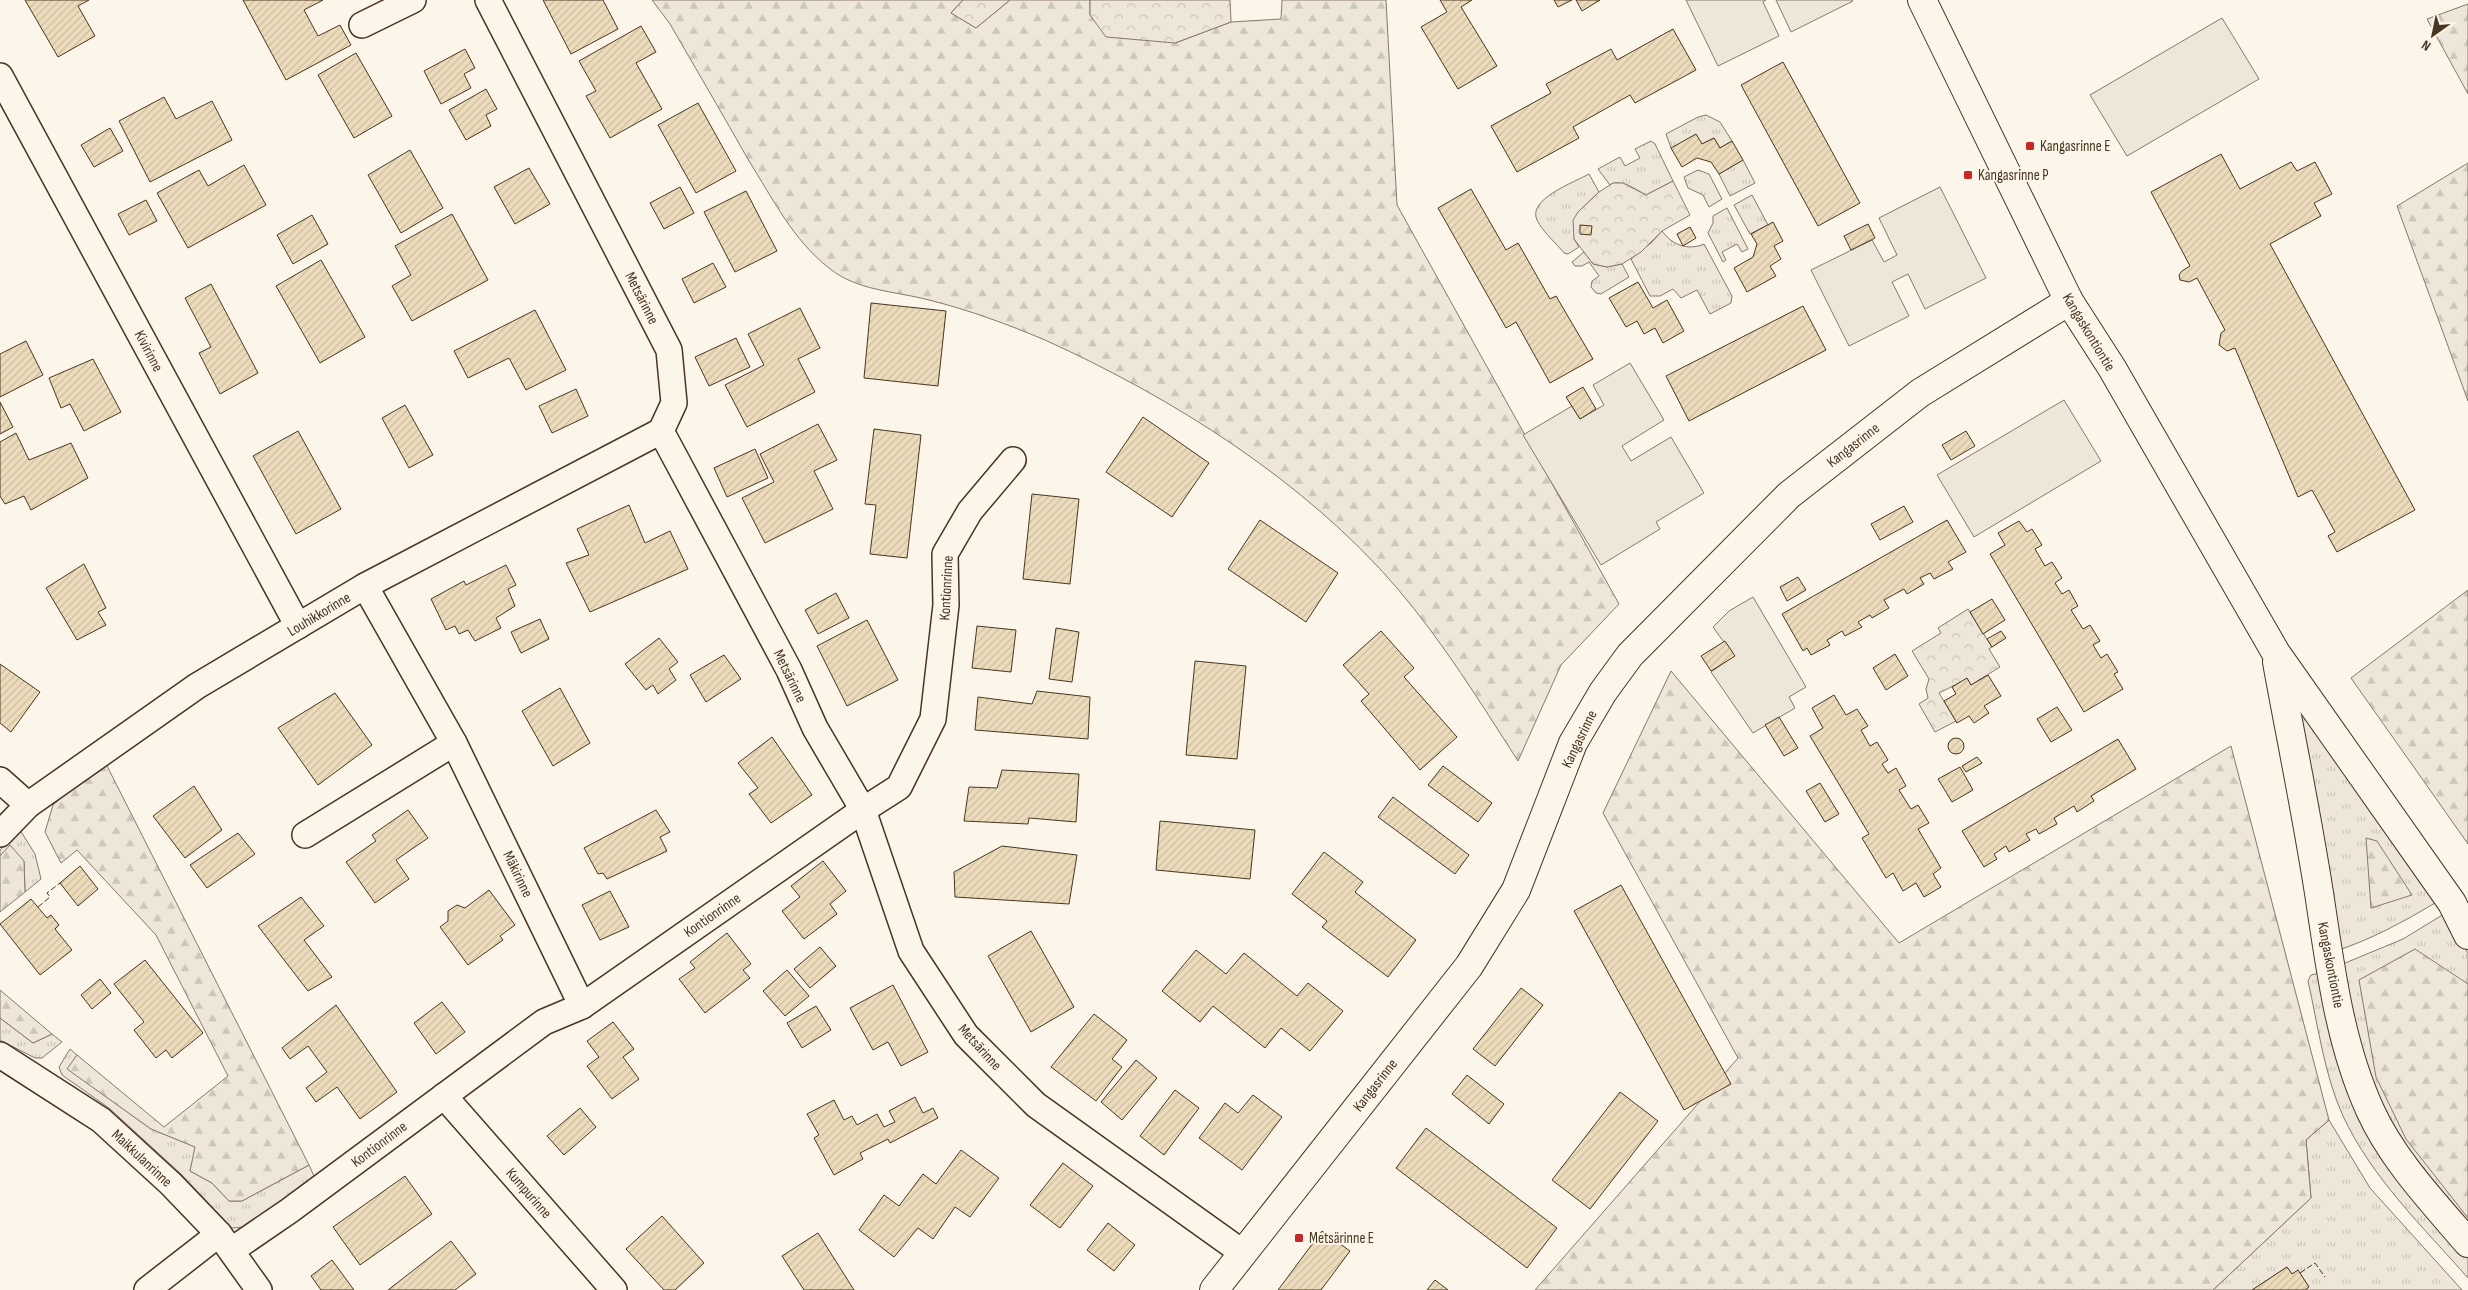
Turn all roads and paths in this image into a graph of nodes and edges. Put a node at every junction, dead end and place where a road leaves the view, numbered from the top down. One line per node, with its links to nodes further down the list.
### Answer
1 (414, 0): 4 (street)
2 (488, 0): 7 (street, Metsärinne)
3 (1922, 0): 6 (street, Kangaskontiontie)
4 (362, 25)
5 (0, 76): 10 (street, Kivirinne)
6 (2069, 301): 11 (street, Kangaskontiontie); 24 (street, Kangasrinne)
7 (661, 430): 9 (street, Louhikkorinne); 15 (street, Metsärinne)
8 (1013, 460): 15 (street, Kontionrinne)
9 (365, 586): 10 (street, Louhikkorinne); 12 (street, Mäkirinne)
10 (298, 626): 14 (street, Louhikkorinne)
11 (2276, 653): 18 (street, Kangaskontiontie); 23 (street, Kangaskontiontie)
12 (454, 743): 17 (street); 19 (street, Mäkirinne)
13 (0, 780): 14 (street)
14 (28, 804): 16 (street, Louhikkorinne)
15 (863, 810): 19 (street, Kontionrinne); 24 (street, Metsärinne)
16 (0, 834)
17 (305, 835)
18 (2468, 935)
19 (582, 1006): 21 (street, Kontionrinne)
20 (0, 1055): 22 (street, Maikkulanrinne)
21 (444, 1096): 22 (street, Kontionrinne); 27 (street, Kumpurinne)
22 (225, 1242): 25 (street, Kontionrinne); 26 (street, Maikkulanrinne)
23 (2468, 1243)
24 (1243, 1253): 28 (street, Kangasrinne)
25 (147, 1290)
26 (259, 1290)
27 (614, 1290)
28 (1214, 1290)

